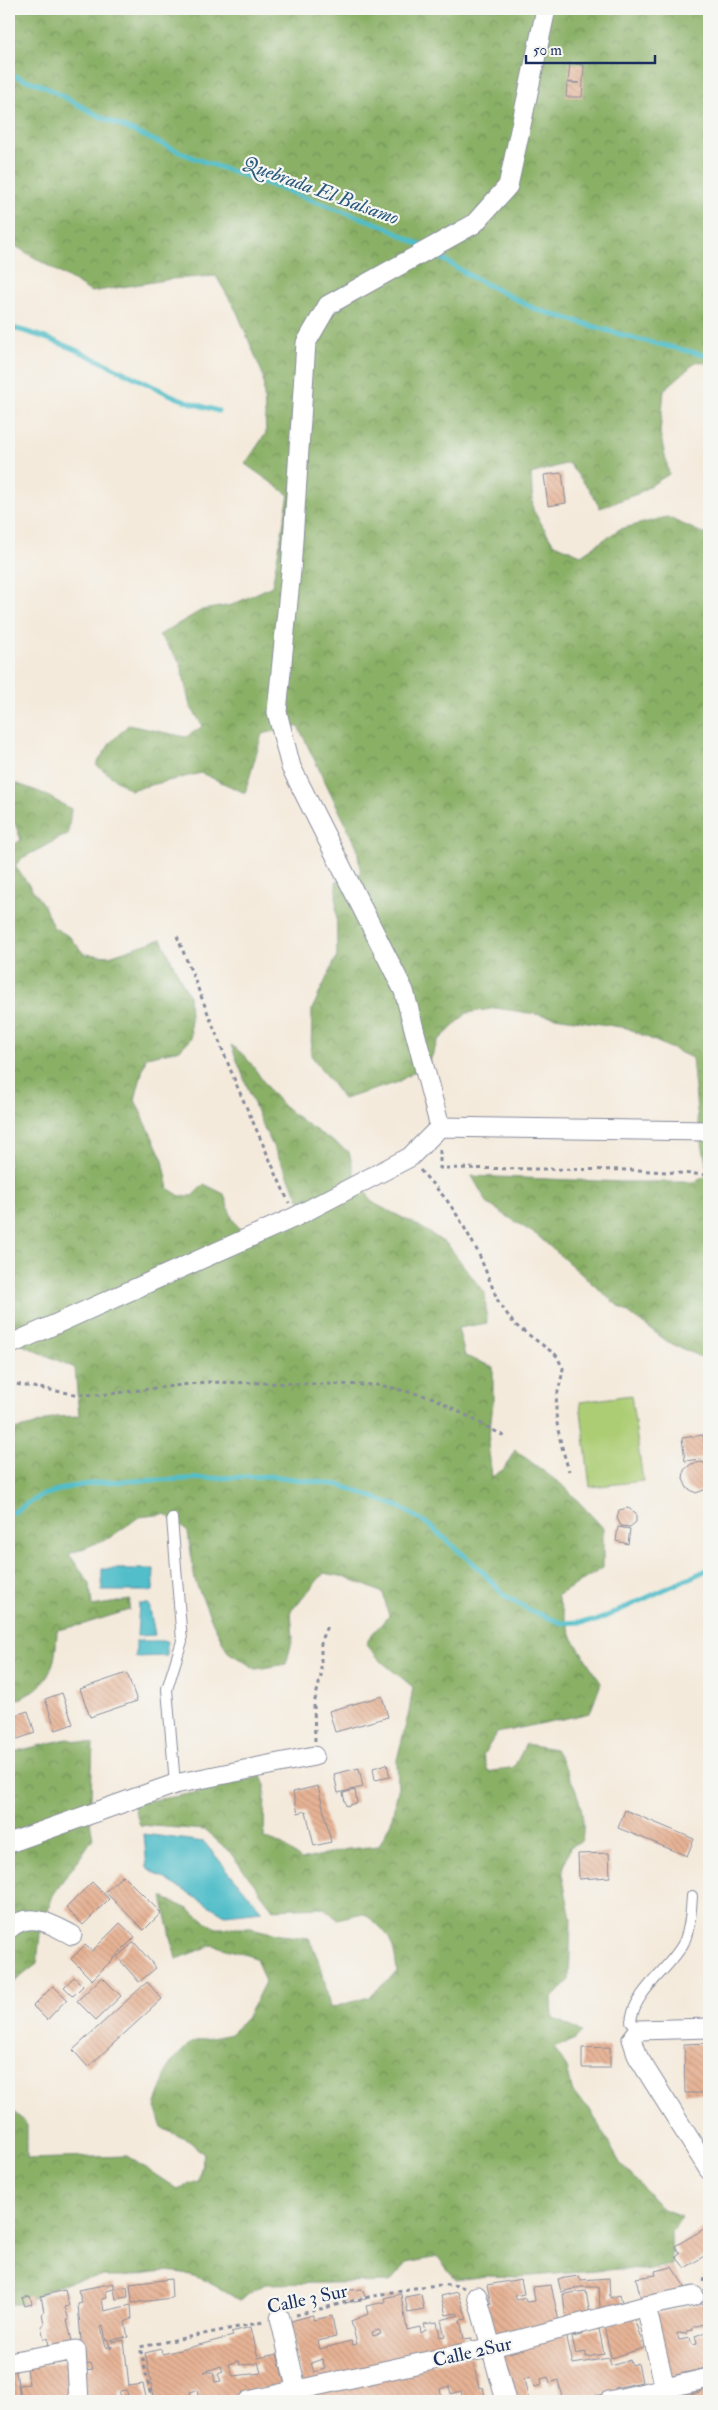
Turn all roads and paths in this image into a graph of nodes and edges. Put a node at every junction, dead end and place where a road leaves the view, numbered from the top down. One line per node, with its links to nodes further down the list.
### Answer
1 (546, 9): 3 (street)
2 (177, 936): 7 (path)
3 (440, 1127): 4 (street); 5 (street); 6 (path)
4 (709, 1131)
5 (410, 1157): 7 (street); 11 (path)
6 (708, 1175)
7 (295, 1217): 8 (street)
8 (9, 1345)
9 (9, 1383): 10 (path)
10 (504, 1436)
11 (569, 1470)
12 (172, 1518): 15 (lane)
13 (327, 1626): 14 (path)
14 (314, 1756): 15 (street)
15 (175, 1784): 16 (street)
16 (9, 1843)
17 (692, 1896): 21 (lane)
18 (9, 1929): 19 (street)
19 (72, 1935)
20 (709, 2028): 21 (street)
21 (639, 2030): 22 (street)
22 (709, 2170)
23 (477, 2296): 26 (path, Calle 3 Sur); 27 (street)
24 (694, 2296): 25 (street, Calle 2Sur)
25 (646, 2306): 27 (street, Calle 2Sur); 30 (street)
26 (280, 2318): 31 (street); 33 (path, Calle 3 Sur)
27 (492, 2347): 31 (street, Calle 2Sur); 35 (street)
28 (9, 2362): 32 (street)
29 (709, 2378): 30 (street)
30 (667, 2394): 36 (street)
31 (298, 2396): 34 (street, Calle 2Sur)
32 (80, 2401)
33 (152, 2401)
34 (248, 2401)
35 (506, 2401)
36 (609, 2401)

